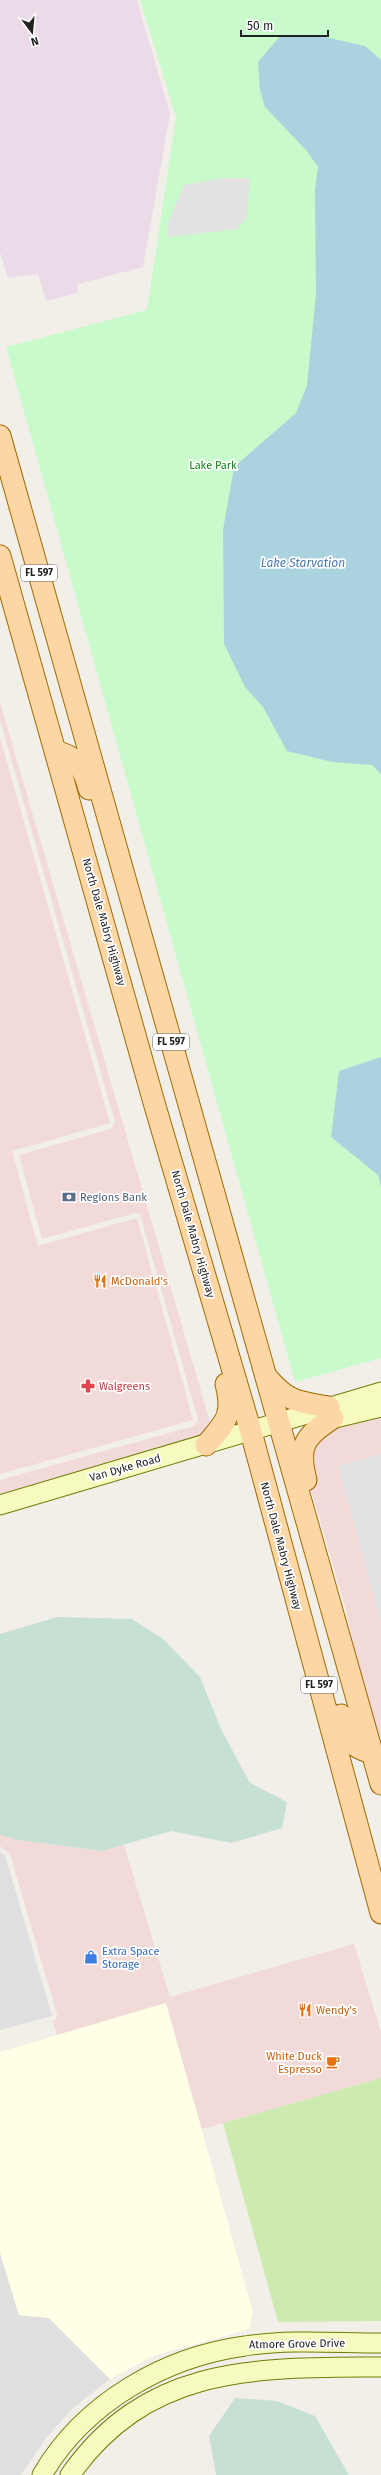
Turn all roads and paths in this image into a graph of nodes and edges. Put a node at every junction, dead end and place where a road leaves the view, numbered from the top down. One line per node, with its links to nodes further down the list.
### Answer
1 (0, 436): 3 (main road, FL 597)
2 (0, 556): 4 (main road, North Dale Mabry Highway / FL 597)
3 (77, 709): 4 (main road); 5 (main road, FL 597)
4 (58, 760): 5 (main road); 11 (main road, North Dale Mabry Highway / FL 597); 12 (main road)
5 (144, 944): 6 (main road, FL 597)
6 (264, 1374): 9 (main road); 10 (main road, FL 597)
7 (381, 1392): 9 (street, Van Dyke Road)
8 (381, 1407): 9 (street, Van Dyke Road)
9 (331, 1412): 10 (street, Van Dyke Road); 15 (main road)
10 (278, 1425): 11 (street, Van Dyke Road); 15 (main road, FL 597)
11 (251, 1432): 12 (street, Van Dyke Road); 14 (main road, North Dale Mabry Highway / FL 597)
12 (206, 1445): 13 (street, Van Dyke Road)
13 (0, 1505)
14 (293, 1590): 16 (main road); 18 (main road, North Dale Mabry Highway / FL 597)
15 (356, 1695): 16 (main road, FL 597)
16 (372, 1753): 17 (main road, FL 597)
17 (381, 1784)
18 (381, 1913)
19 (381, 2343): 21 (street, Atmore Grove Drive)
20 (381, 2367): 22 (street)
21 (42, 2475)
22 (70, 2475)

